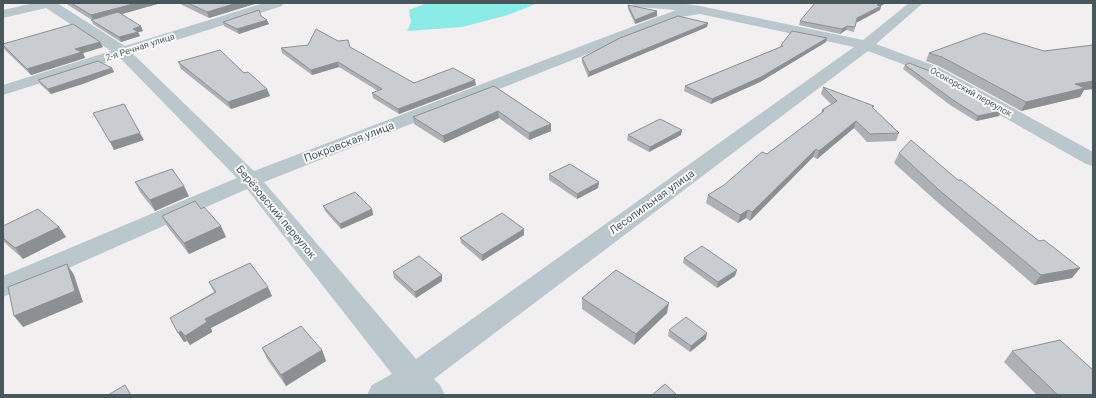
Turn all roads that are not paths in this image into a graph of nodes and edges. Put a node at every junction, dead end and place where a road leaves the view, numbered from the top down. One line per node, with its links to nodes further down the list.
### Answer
1 (50, 3): 6 (street); 8 (street, Берёзовский переулок)
2 (277, 3): 8 (street, 2-я Речная улица)
3 (638, 3): 5 (street, Осокорский переулок)
4 (917, 3): 7 (street, Лесопильная улица)
5 (700, 10): 7 (street, Осокорский переулок); 11 (street, Покровская улица)
6 (3, 14)
7 (866, 45): 10 (street, Осокорский переулок); 13 (street, Лесопильная улица)
8 (123, 52): 9 (street, 2-я Речная улица); 11 (street, Берёзовский переулок)
9 (3, 90)
10 (1093, 160)
11 (251, 180): 12 (street, Покровская улица); 13 (street, Берёзовский переулок)
12 (3, 287)
13 (413, 378): 14 (street, Лесопильная улица); 15 (street, Берёзовский переулок)
14 (383, 395)
15 (429, 395)

